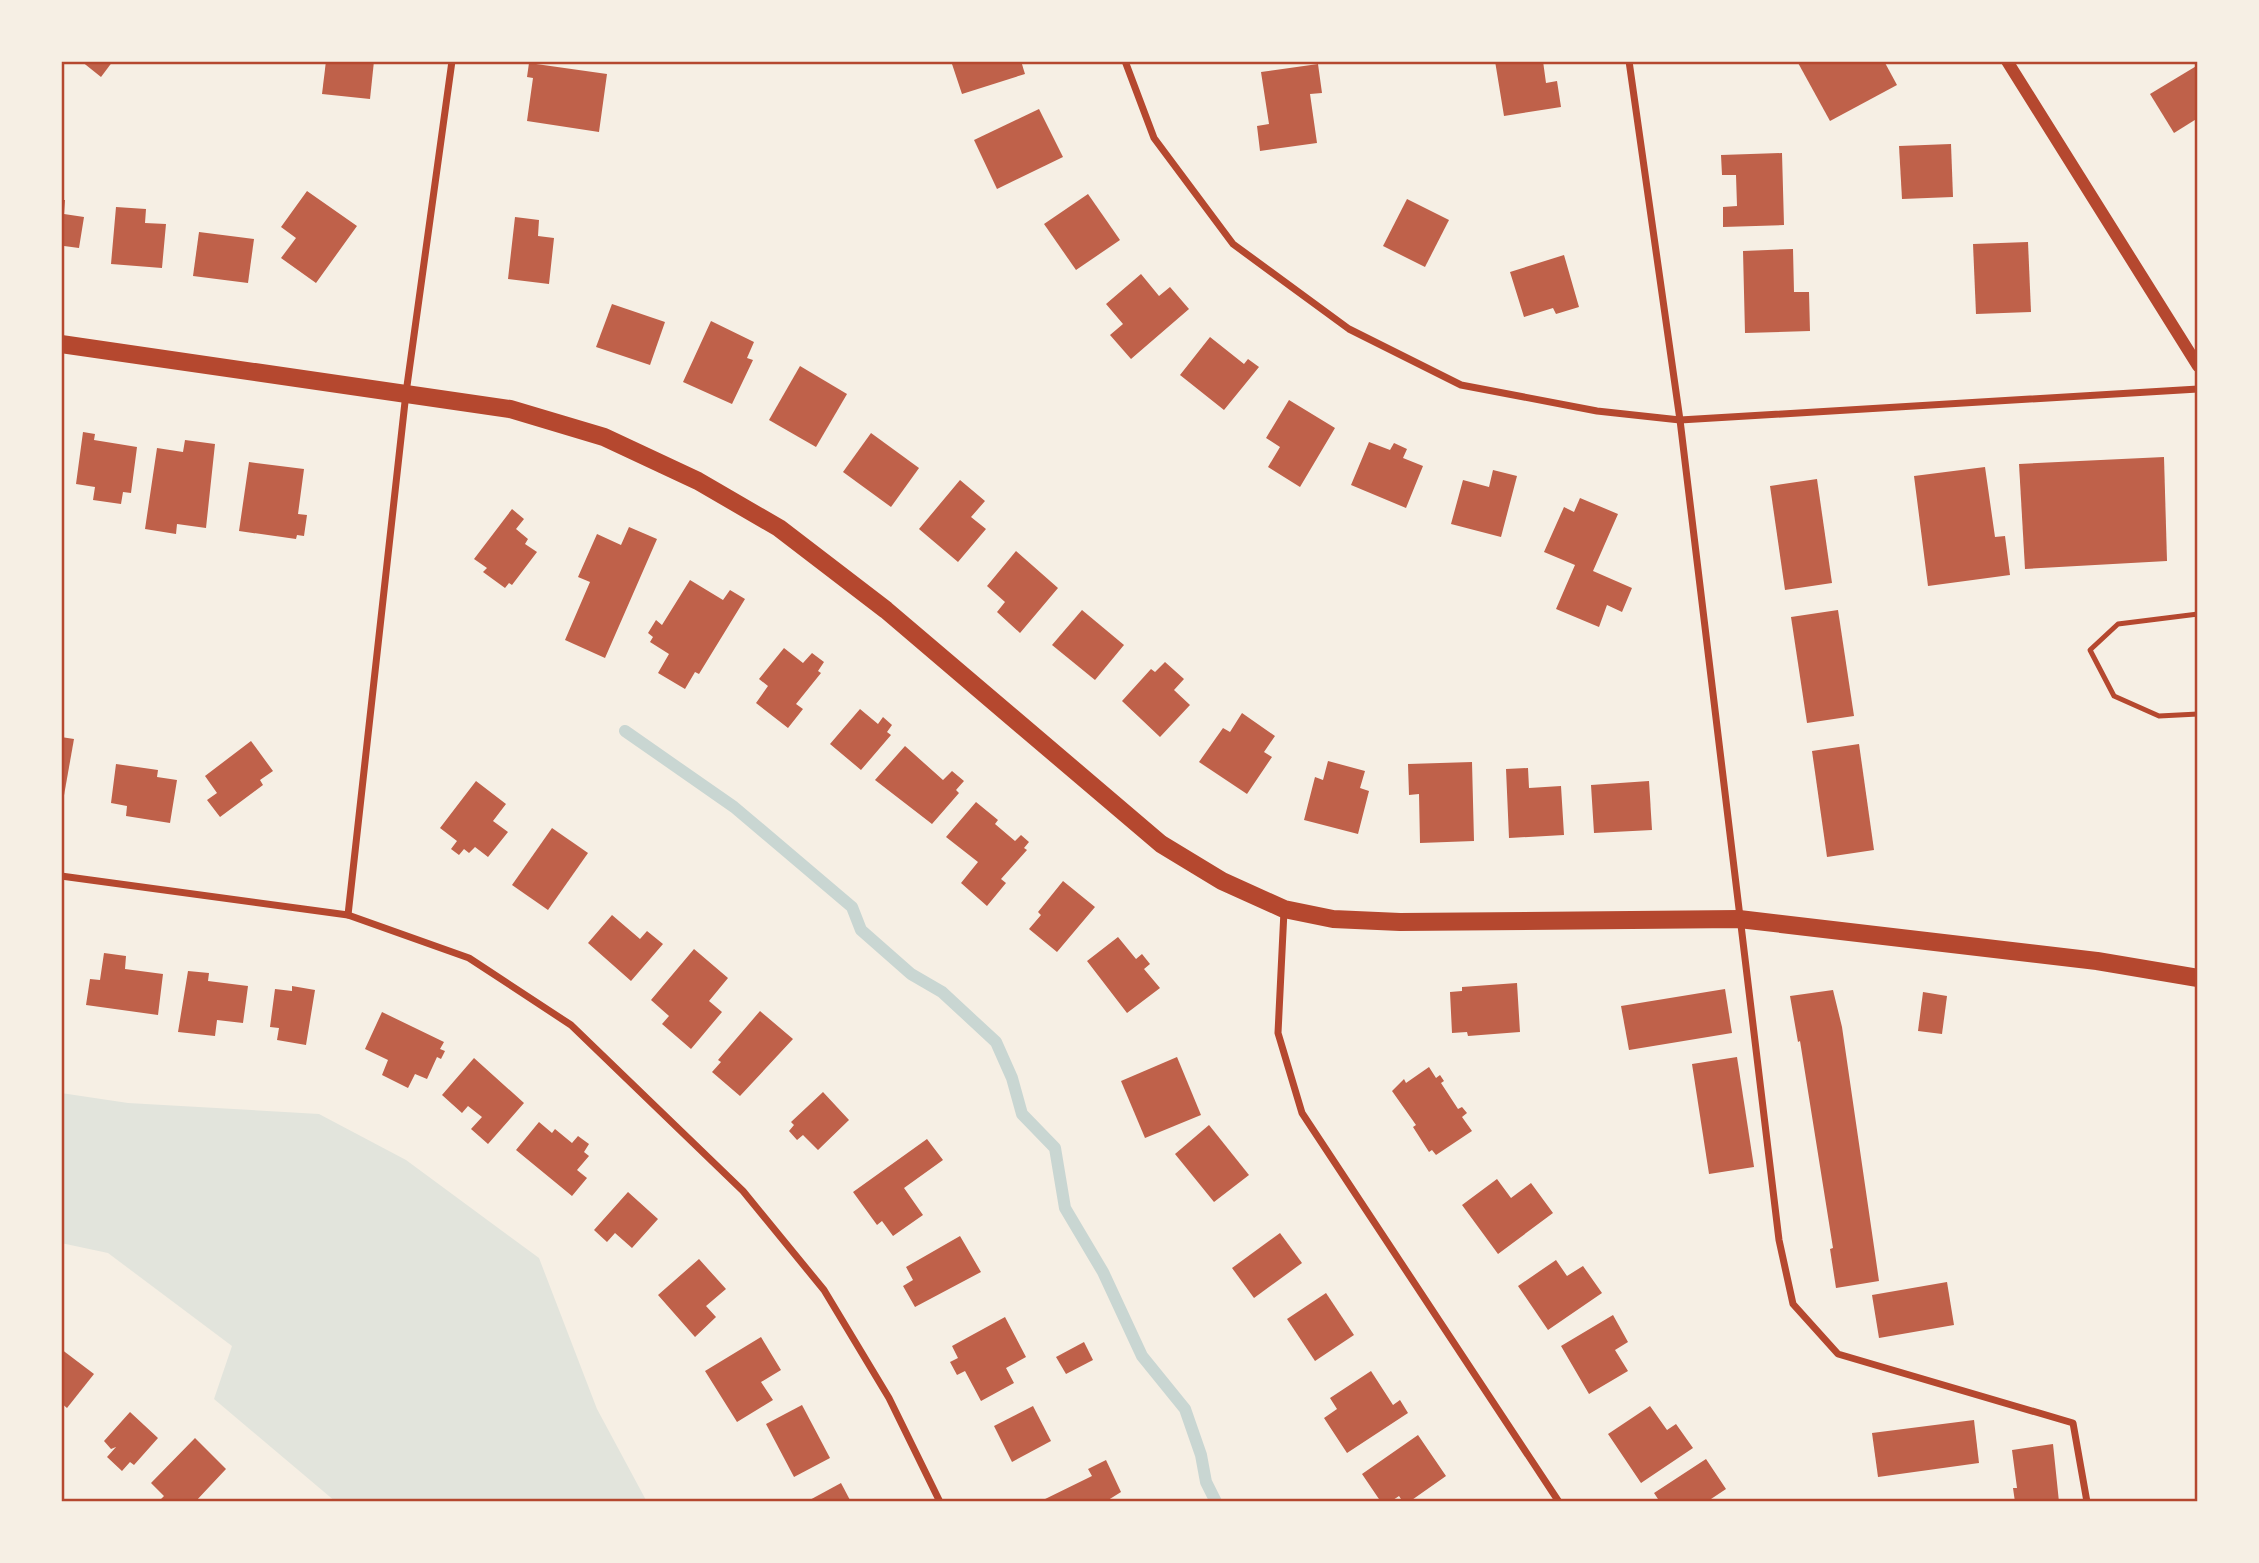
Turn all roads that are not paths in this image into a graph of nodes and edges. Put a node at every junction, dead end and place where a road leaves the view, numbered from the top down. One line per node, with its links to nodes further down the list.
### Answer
1 (452, 61): 8 (street)
2 (1125, 61): 9 (street)
3 (1629, 61): 9 (street)
4 (2007, 61): 6 (street)
5 (61, 344): 8 (main road)
6 (2198, 366)
7 (2198, 389): 9 (street)
8 (406, 393): 13 (main road); 14 (street)
9 (1680, 420): 15 (street)
10 (2198, 614): 11 (lane)
11 (2198, 714)
12 (61, 876): 14 (street)
13 (1284, 909): 15 (main road); 18 (street)
14 (348, 915): 17 (street)
15 (1739, 919): 16 (main road); 19 (street)
16 (2198, 978)
17 (940, 1502)
18 (1559, 1502)
19 (2087, 1502)

